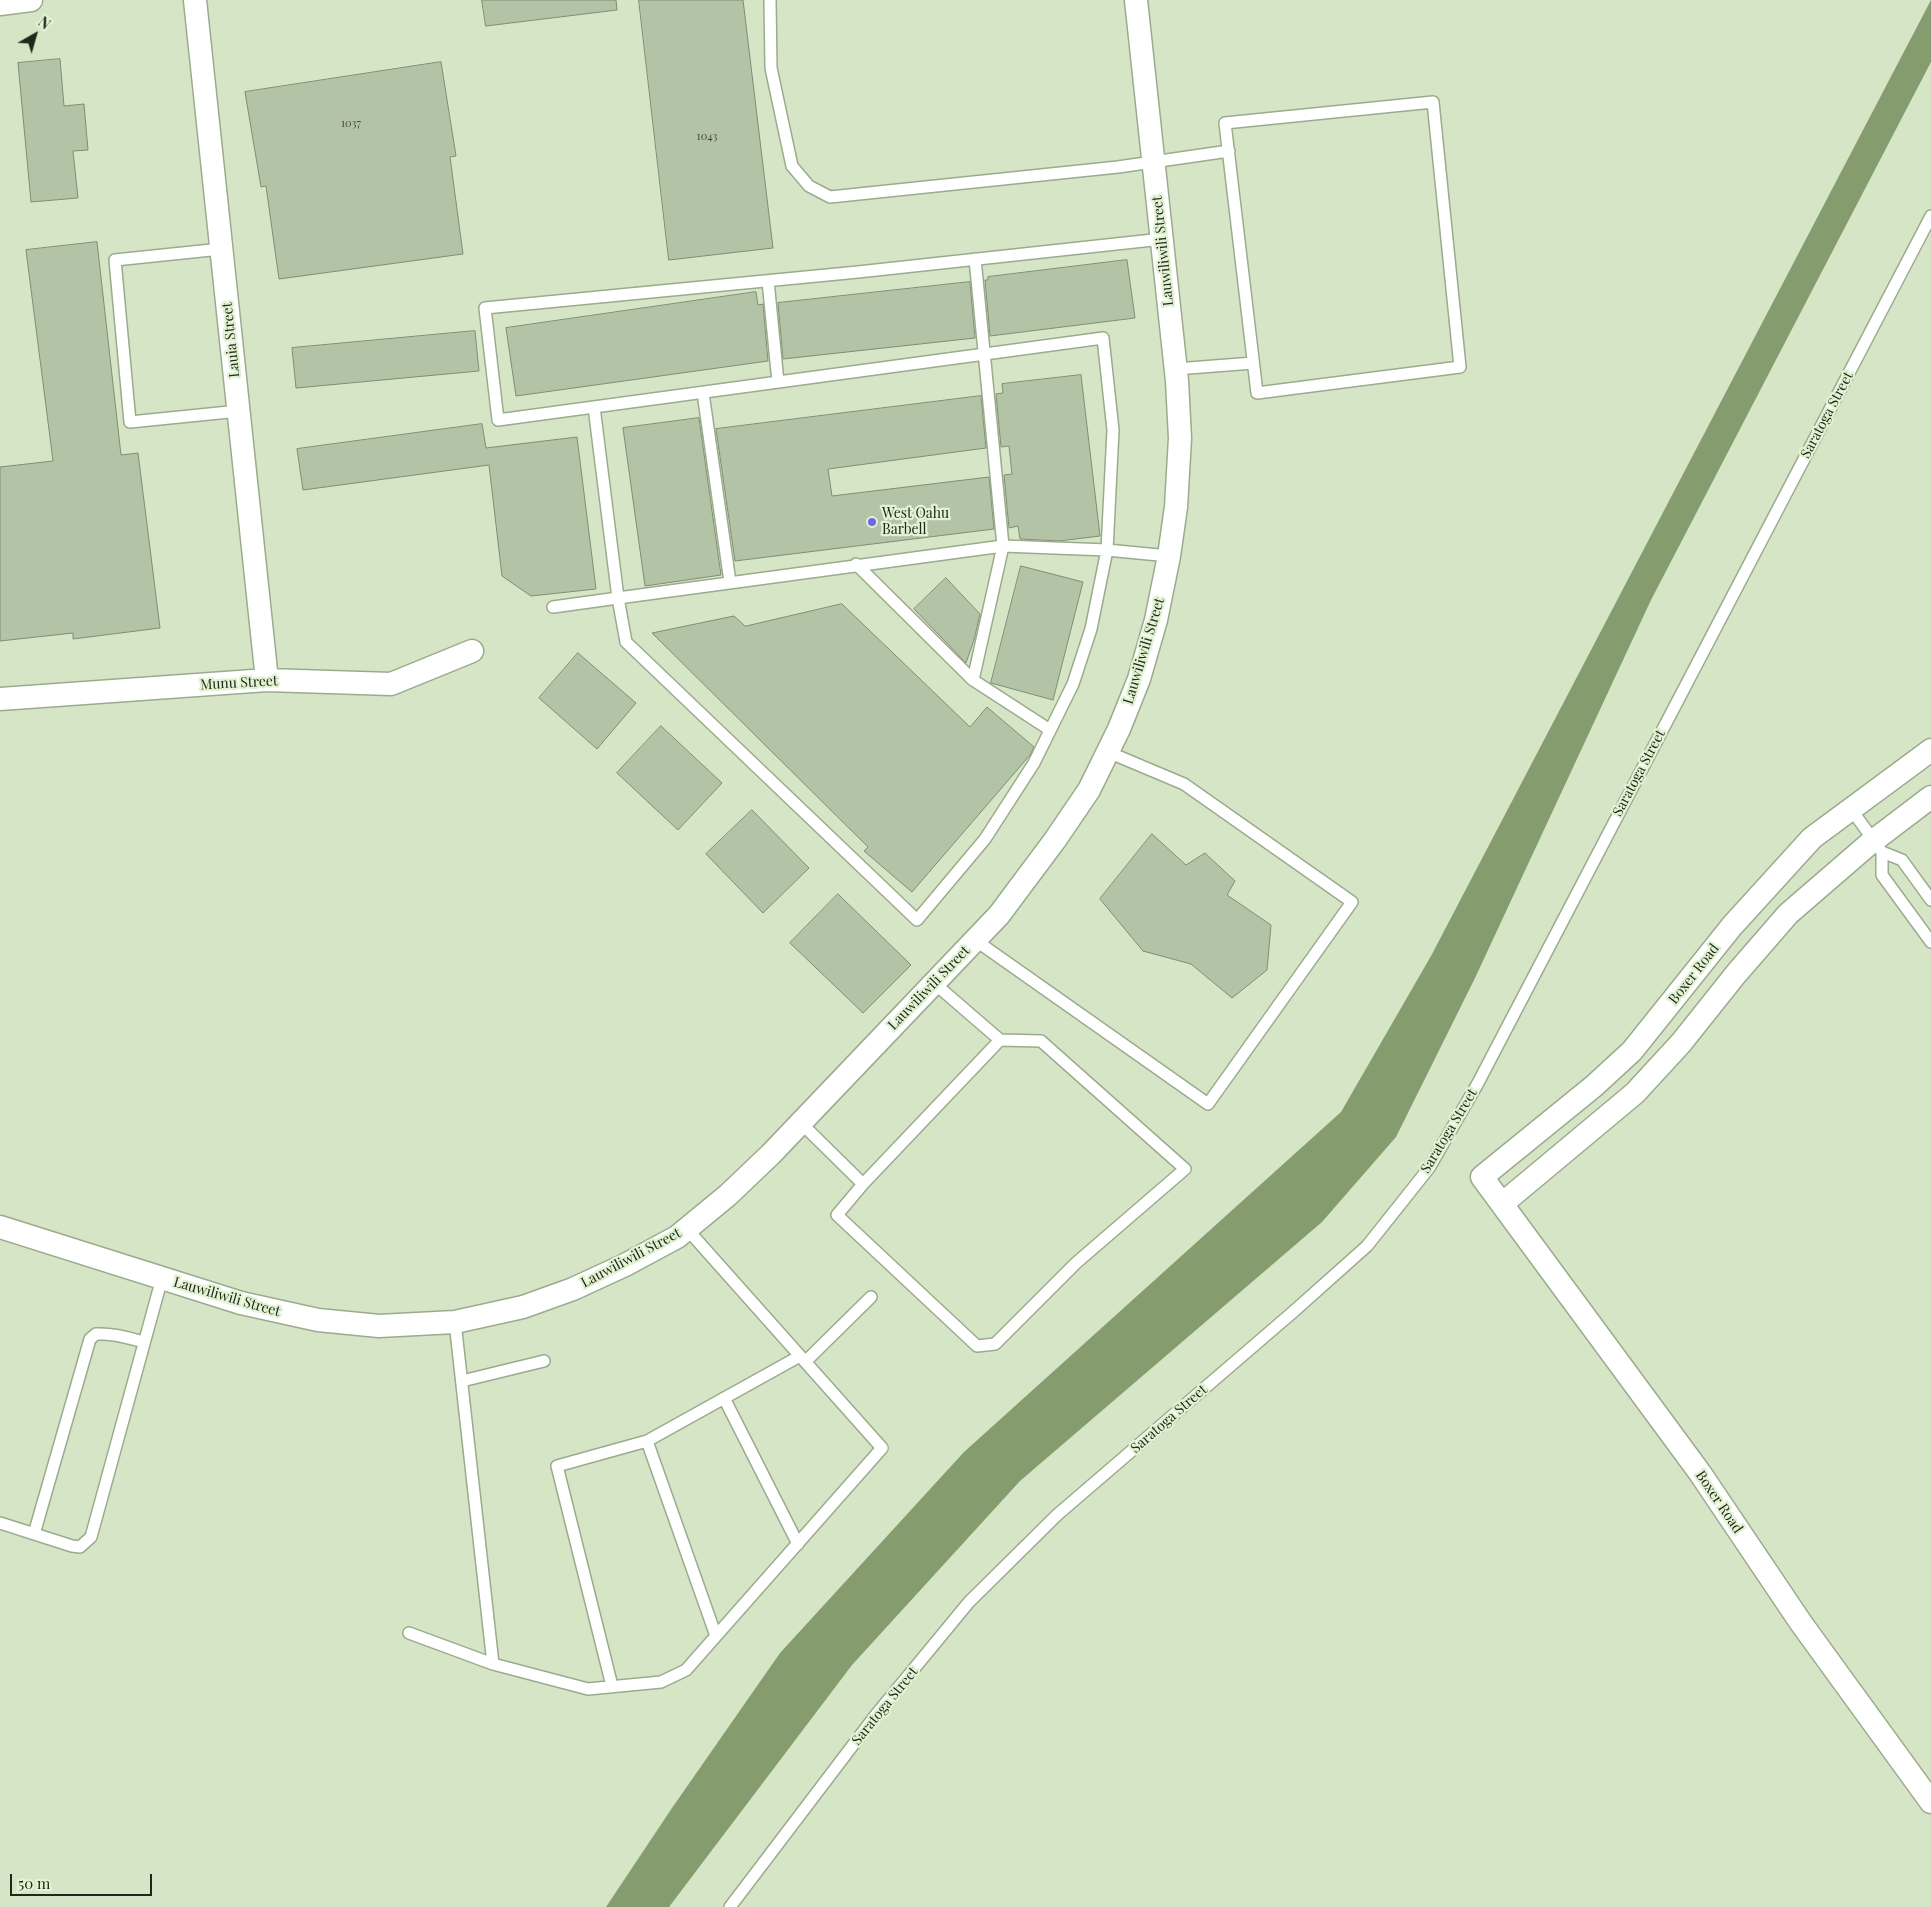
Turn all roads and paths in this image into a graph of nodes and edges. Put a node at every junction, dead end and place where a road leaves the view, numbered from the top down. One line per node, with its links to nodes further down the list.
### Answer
1 (31, 0): 5 (street)
2 (195, 0): 10 (street, Lauia Street)
3 (770, 0): 7 (lane)
4 (1136, 0): 7 (street, Lauwiliwili Street)
5 (0, 4)
6 (1229, 151): 7 (lane); 14 (lane); 14 (lane)
7 (1154, 161): 9 (street, Lauwiliwili Street)
8 (1931, 216): 64 (lane, Saratoga Street)
9 (1162, 240): 11 (lane); 15 (street, Lauwiliwili Street)
10 (220, 249): 19 (street, Lauia Street); 19 (lane)
11 (975, 259): 12 (lane); 13 (lane)
12 (768, 280): 16 (lane); 18 (lane)
13 (984, 353): 16 (lane); 20 (lane); 21 (lane)
14 (1253, 363): 15 (lane)
15 (1176, 369): 22 (street, Lauwiliwili Street)
16 (778, 382): 17 (lane)
17 (703, 393): 18 (lane); 24 (lane)
18 (594, 407): 25 (lane)
19 (239, 411): 28 (street, Lauia Street)
20 (1003, 546): 21 (lane); 23 (lane); 29 (lane)
21 (1107, 550): 22 (lane); 31 (lane)
22 (1169, 556): 33 (street, Lauwiliwili Street)
23 (856, 564): 24 (lane); 29 (lane)
24 (730, 582): 25 (lane)
25 (618, 598): 26 (lane); 31 (lane)
26 (553, 607)
27 (472, 651): 28 (street, Munu Street)
28 (267, 680): 30 (street, Munu Street)
29 (973, 680): 31 (lane)
30 (0, 699)
31 (1050, 730)
32 (1931, 750): 35 (street, Boxer Road)
33 (1108, 752): 38 (street, Lauwiliwili Street); 38 (lane)
34 (1931, 797): 36 (street)
35 (1851, 809): 36 (lane); 44 (street, Boxer Road)
36 (1878, 846): 37 (lane); 39 (lane); 44 (street)
37 (1931, 900)
38 (975, 940): 40 (street, Lauwiliwili Street)
39 (1931, 942)
40 (934, 983): 41 (lane); 42 (street, Lauwiliwili Street)
41 (1000, 1040): 43 (lane); 43 (lane)
42 (801, 1123): 43 (lane); 46 (street, Lauwiliwili Street)
43 (863, 1184)
44 (1502, 1204): 63 (street, Boxer Road)
45 (0, 1227): 47 (street, Lauwiliwili Street)
46 (687, 1229): 49 (street, Lauwiliwili Street); 51 (lane)
47 (162, 1278): 49 (street, Lauwiliwili Street); 50 (lane)
48 (871, 1297): 51 (lane)
49 (456, 1322): 53 (lane)
50 (144, 1342): 57 (lane); 57 (lane)
51 (803, 1359): 54 (lane); 58 (lane)
52 (544, 1361): 53 (lane)
53 (462, 1380): 61 (lane)
54 (724, 1398): 55 (lane); 58 (lane)
55 (648, 1441): 60 (lane); 62 (lane)
56 (0, 1523): 57 (lane)
57 (34, 1534)
58 (798, 1544): 60 (lane)
59 (408, 1633): 61 (lane)
60 (716, 1636): 62 (lane)
61 (493, 1664): 62 (lane)
62 (612, 1686)
63 (1931, 1802)
64 (730, 1907)

